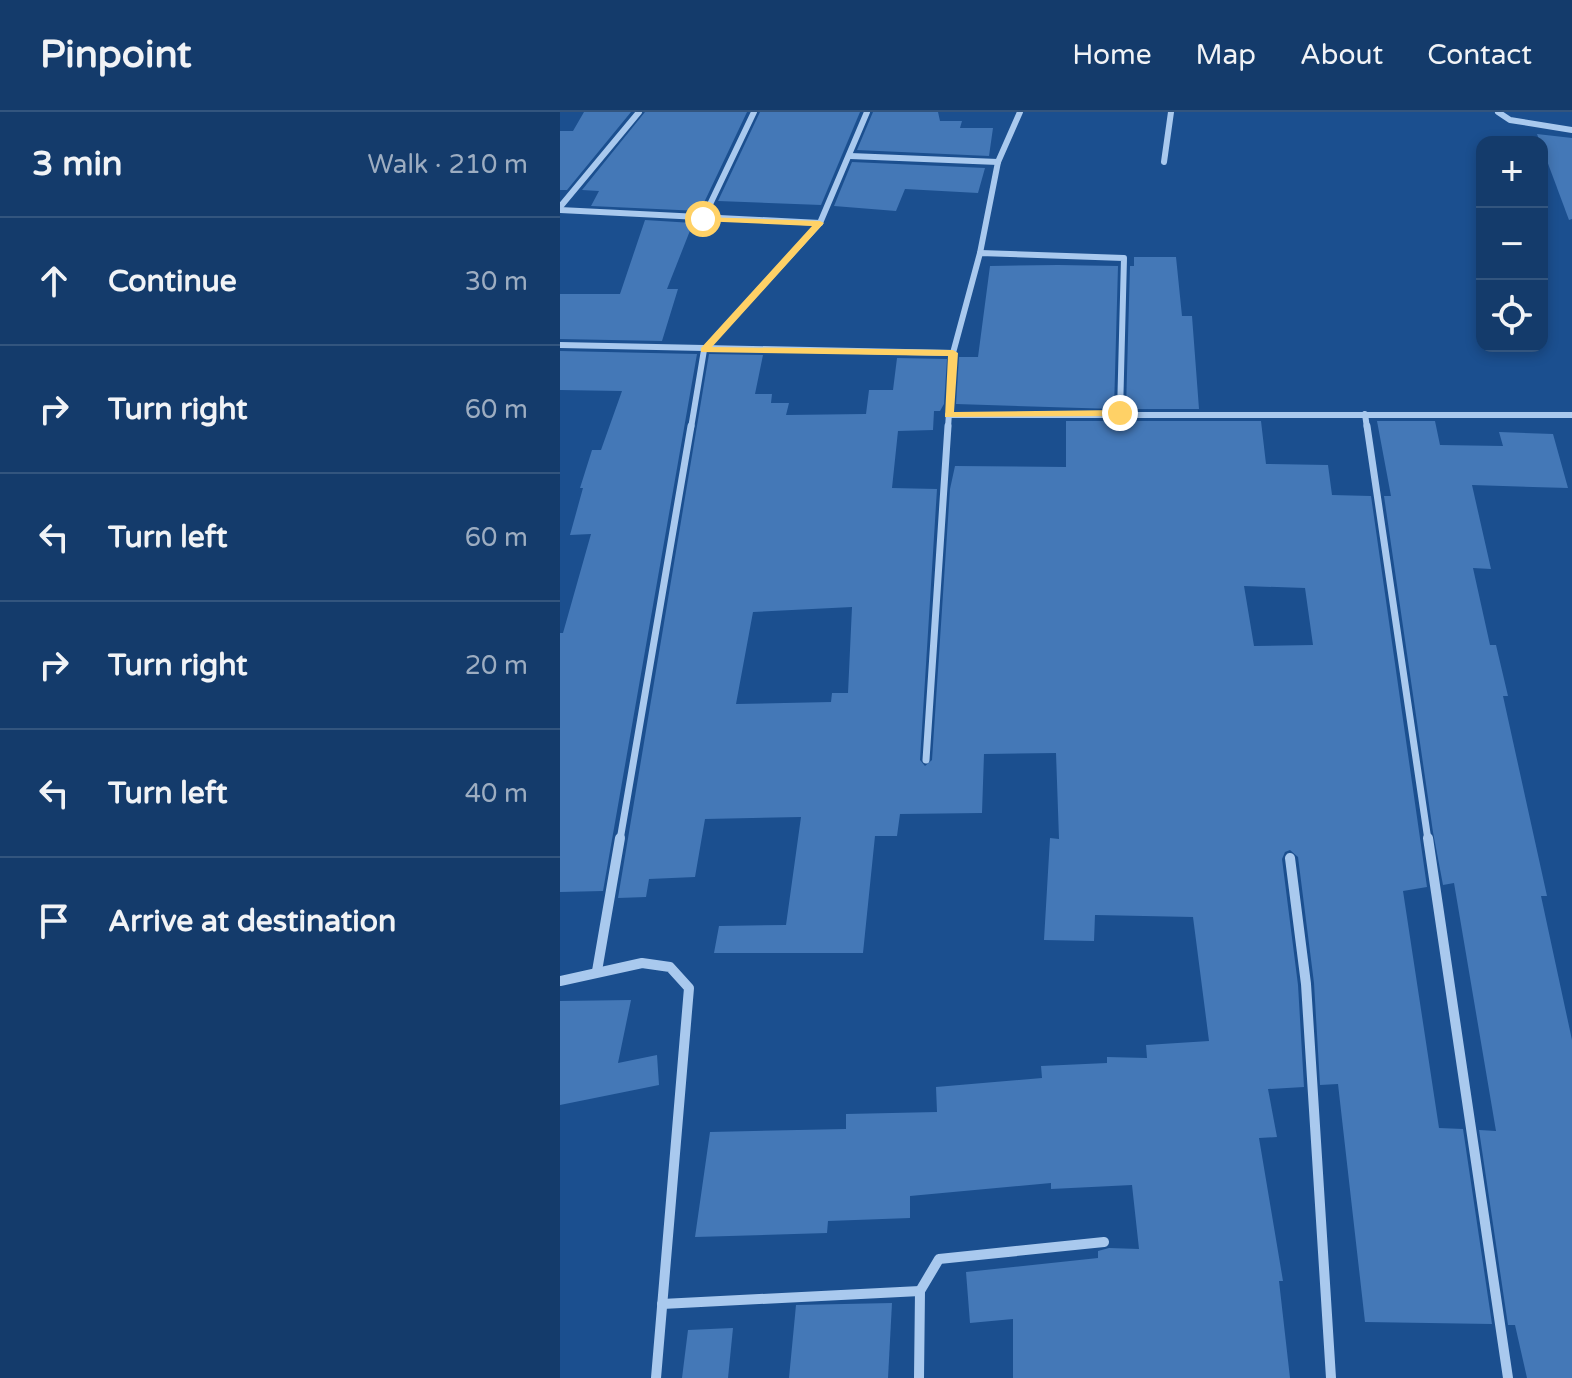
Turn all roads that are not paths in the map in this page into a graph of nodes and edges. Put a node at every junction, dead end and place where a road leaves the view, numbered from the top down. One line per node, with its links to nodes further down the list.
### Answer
1 (639, 112): 11 (street)
2 (754, 112): 12 (street)
3 (867, 112): 8 (street)
4 (1020, 112): 9 (street)
5 (1171, 112): 10 (street)
6 (1498, 112): 7 (street)
7 (1572, 130)
8 (850, 156): 9 (street); 13 (street)
9 (998, 162): 14 (street)
10 (1164, 162)
11 (560, 209): 12 (street)
12 (703, 219): 13 (street)
13 (820, 223): 16 (street)
14 (980, 253): 17 (street); 18 (street)
15 (560, 345): 16 (street)
16 (704, 350): 17 (street); 24 (street)
17 (953, 353): 20 (street)
18 (1120, 413): 19 (street); 20 (street)
19 (1365, 414): 21 (street); 32 (street)
20 (948, 415): 22 (street)
21 (1572, 415)
22 (926, 760)
23 (1290, 858): 31 (street)
24 (597, 971): 25 (street); 28 (street)
25 (560, 981)
26 (1104, 1242): 27 (street)
27 (920, 1291): 28 (street); 30 (street)
28 (662, 1304): 29 (street)
29 (656, 1378)
30 (919, 1378)
31 (1331, 1378)
32 (1508, 1378)

